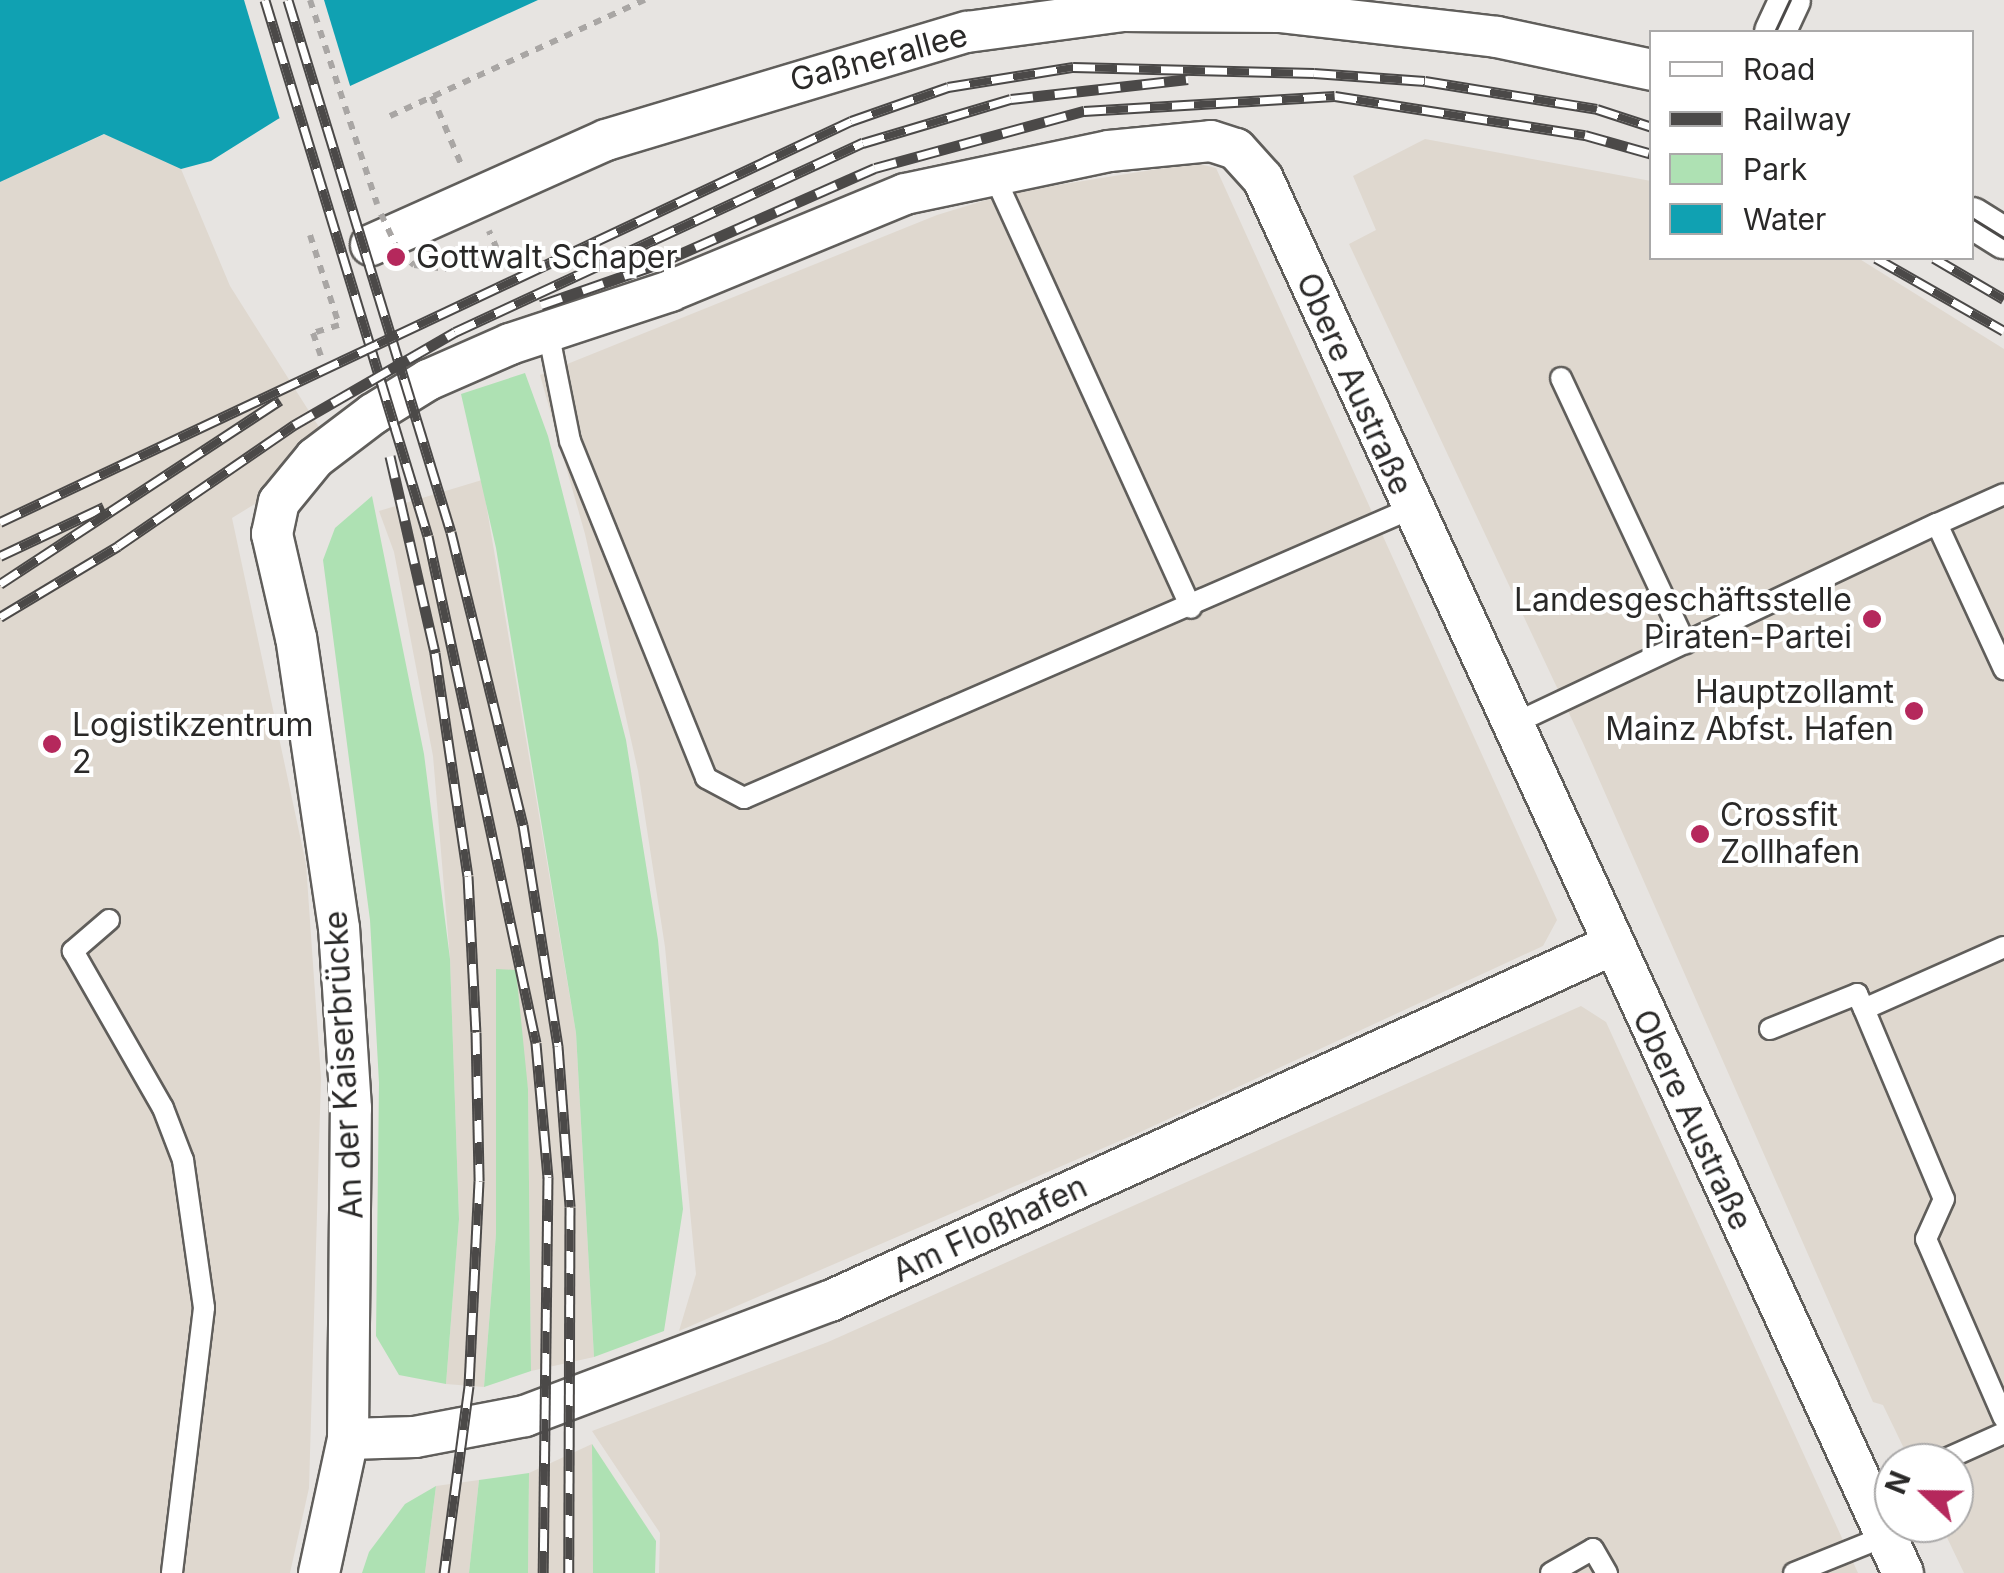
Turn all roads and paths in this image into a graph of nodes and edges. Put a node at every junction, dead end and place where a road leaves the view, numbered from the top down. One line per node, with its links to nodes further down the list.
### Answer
1 (310, 0): 12 (path, bridge)
2 (645, 0): 6 (path)
3 (1790, 0): 4 (street)
4 (1776, 30)
5 (1649, 69): 14 (street, Gaßnerallee)
6 (432, 96): 7 (path); 8 (path)
7 (390, 116)
8 (446, 125)
9 (992, 172): 15 (street, Obere Austraße); 20 (street, Obere Austraße); 22 (lane)
10 (1974, 219): 13 (street)
11 (310, 234): 16 (path)
12 (492, 238)
13 (2004, 238)
14 (371, 245)
15 (548, 331): 19 (street, Obere Austraße); 22 (lane)
16 (322, 356)
17 (1561, 378): 23 (lane)
18 (2004, 494): 21 (lane)
19 (279, 502): 33 (street, An der Kaiserbrücke)
20 (1410, 510): 22 (lane); 25 (street, Obere Austraße)
21 (1937, 524): 23 (lane); 24 (lane)
22 (1191, 608)
23 (1685, 643): 25 (lane)
24 (2004, 670)
25 (1509, 726): 27 (street, Obere Austraße)
26 (109, 920): 38 (lane)
27 (1610, 946): 33 (street, Am Floßhafen); 35 (street, Obere Austraße)
28 (2004, 947): 29 (lane)
29 (1864, 1009): 30 (lane); 31 (lane)
30 (1770, 1028)
31 (2004, 1418)
32 (2004, 1433): 34 (lane)
33 (348, 1438): 39 (street, An der Kaiserbrücke)
34 (1974, 1446)
35 (1874, 1476)
36 (1874, 1541): 42 (lane)
37 (1889, 1543): 43 (street, Obere Austraße)
38 (172, 1573)
39 (319, 1573)
40 (1551, 1573): 41 (lane)
41 (1607, 1573)
42 (1794, 1573)
43 (1903, 1573)

